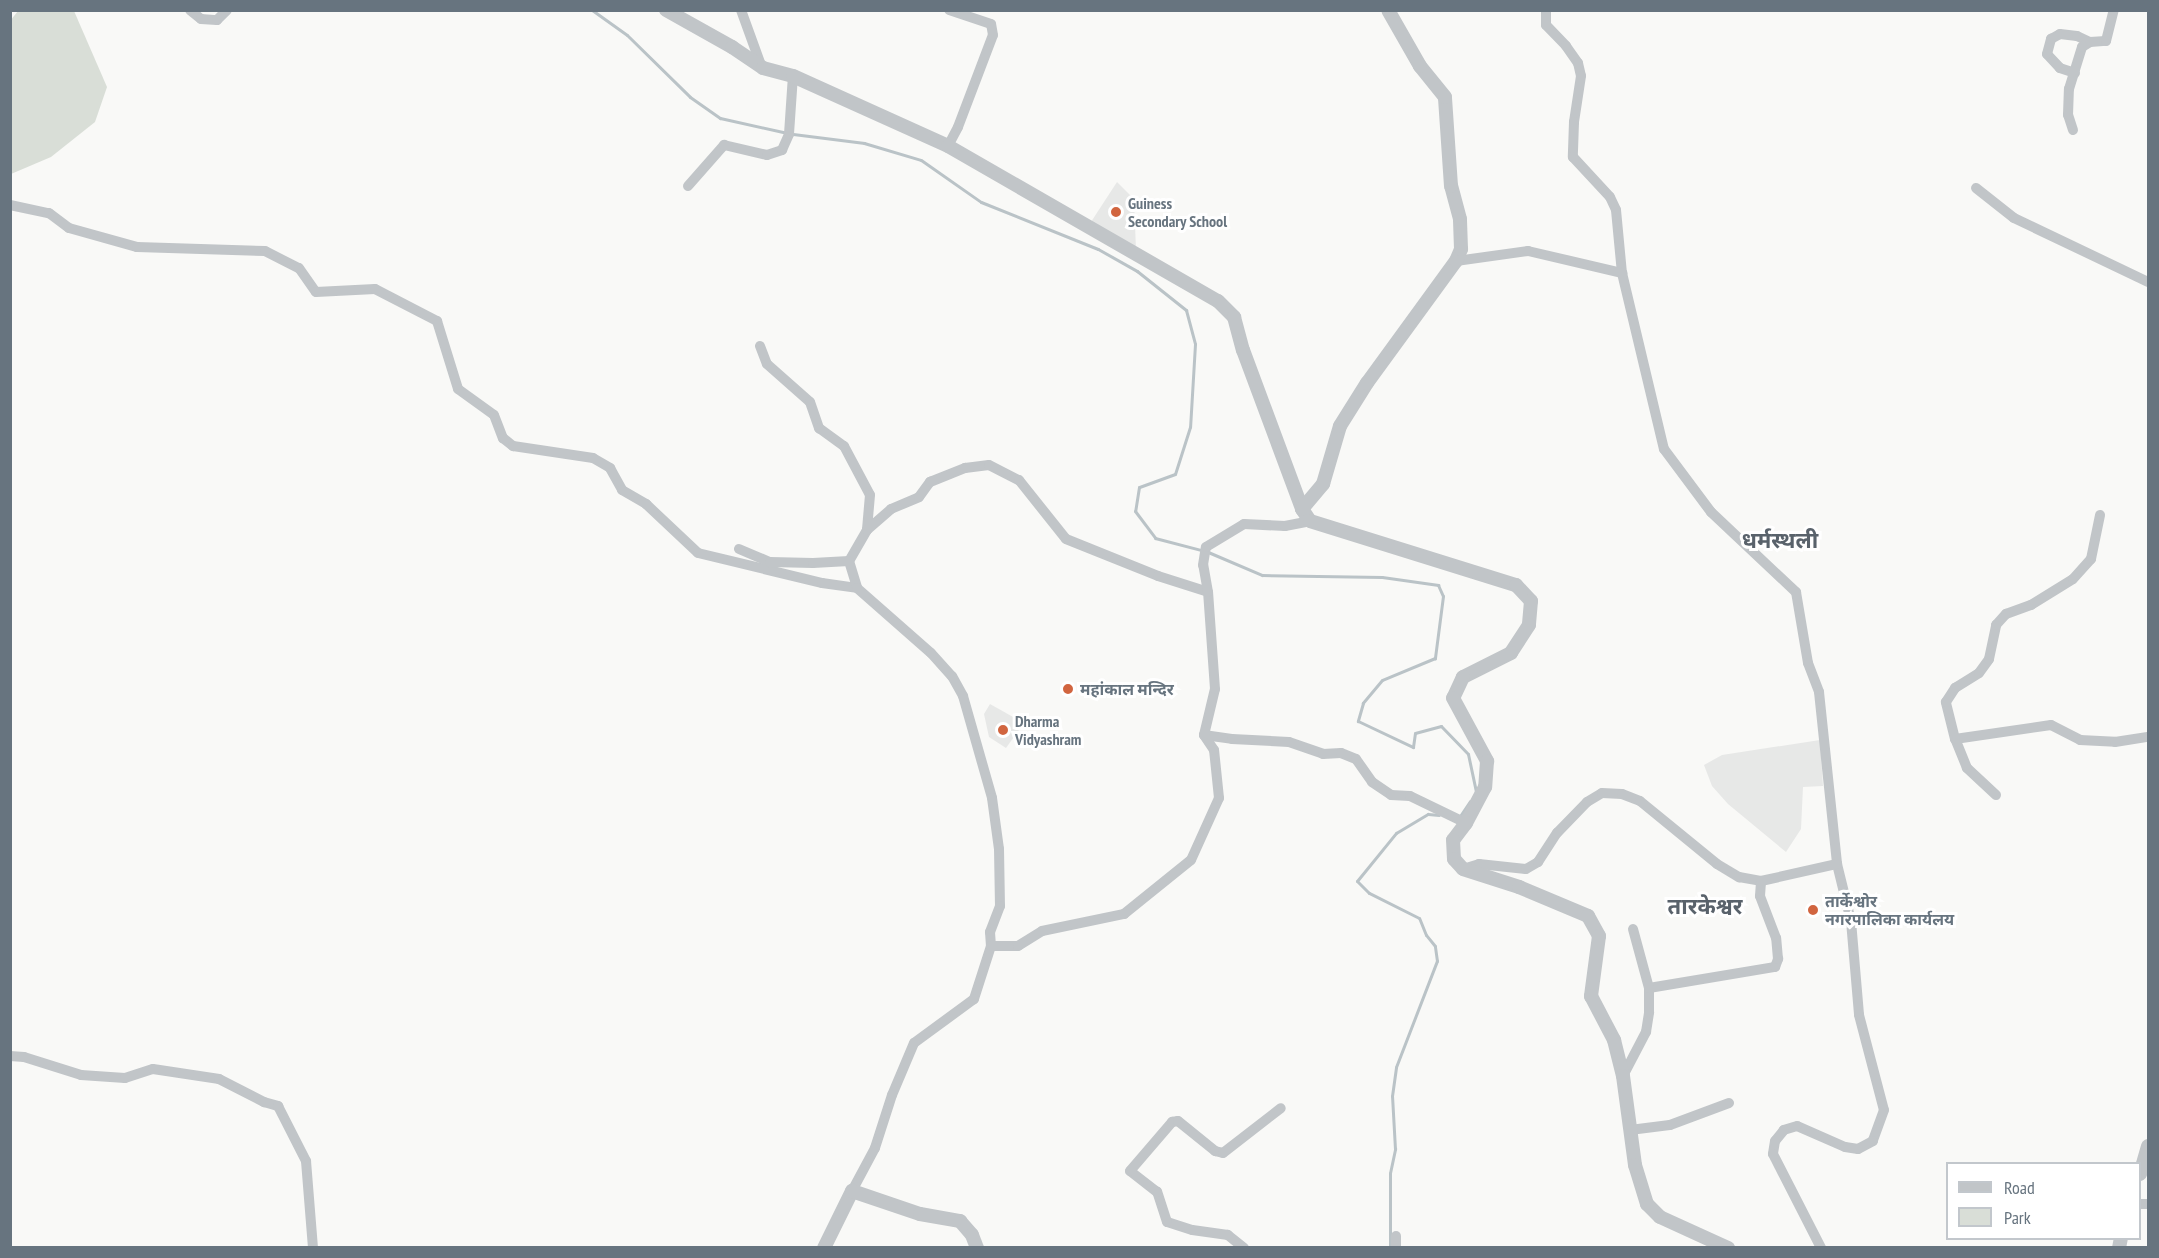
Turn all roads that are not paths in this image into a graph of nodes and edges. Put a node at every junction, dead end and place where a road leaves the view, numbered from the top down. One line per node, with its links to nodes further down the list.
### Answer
1 (190, 10): 2 (street)
2 (227, 10)
3 (666, 10): 10 (street)
4 (741, 10): 10 (street)
5 (949, 10): 14 (street)
6 (1388, 10): 18 (street)
7 (1546, 10): 19 (street)
8 (2114, 10): 9 (street)
9 (2090, 42): 11 (street); 11 (street)
10 (763, 68): 12 (street)
11 (2075, 73): 13 (street)
12 (793, 76): 14 (street); 15 (street)
13 (2073, 130)
14 (948, 146): 22 (street)
15 (688, 186)
16 (1976, 188): 20 (street)
17 (10, 205): 28 (street)
18 (1456, 261): 19 (street); 22 (street)
19 (1622, 273): 35 (street)
20 (2148, 282)
21 (760, 346): 25 (street)
22 (1302, 509): 24 (street)
23 (2100, 515): 32 (street)
24 (1310, 521): 29 (street); 34 (street)
25 (867, 530): 27 (street); 29 (street)
26 (739, 549): 27 (street)
27 (849, 561): 28 (street)
28 (857, 588): 39 (street)
29 (1208, 592): 30 (street)
30 (1204, 735): 34 (street); 39 (street)
31 (2148, 737): 32 (street)
32 (1955, 740): 33 (street)
33 (1996, 795)
34 (1462, 822): 36 (street)
35 (1837, 864): 37 (street); 56 (street)
36 (1463, 869): 37 (street); 42 (street)
37 (1761, 881): 40 (street)
38 (1633, 929): 40 (street)
39 (991, 946): 48 (street)
40 (1649, 988): 42 (street)
41 (10, 1056): 51 (street)
42 (1623, 1076): 45 (street)
43 (1729, 1103): 45 (street)
44 (1281, 1108): 54 (street)
45 (1630, 1130): 50 (street)
46 (2148, 1146): 47 (street)
47 (2141, 1168)
48 (852, 1191): 52 (street); 53 (street)
49 (1396, 1236): 55 (street)
50 (1721, 1246)
51 (313, 1248)
52 (824, 1248)
53 (977, 1248)
54 (1244, 1248)
55 (1396, 1248)
56 (1821, 1248)

